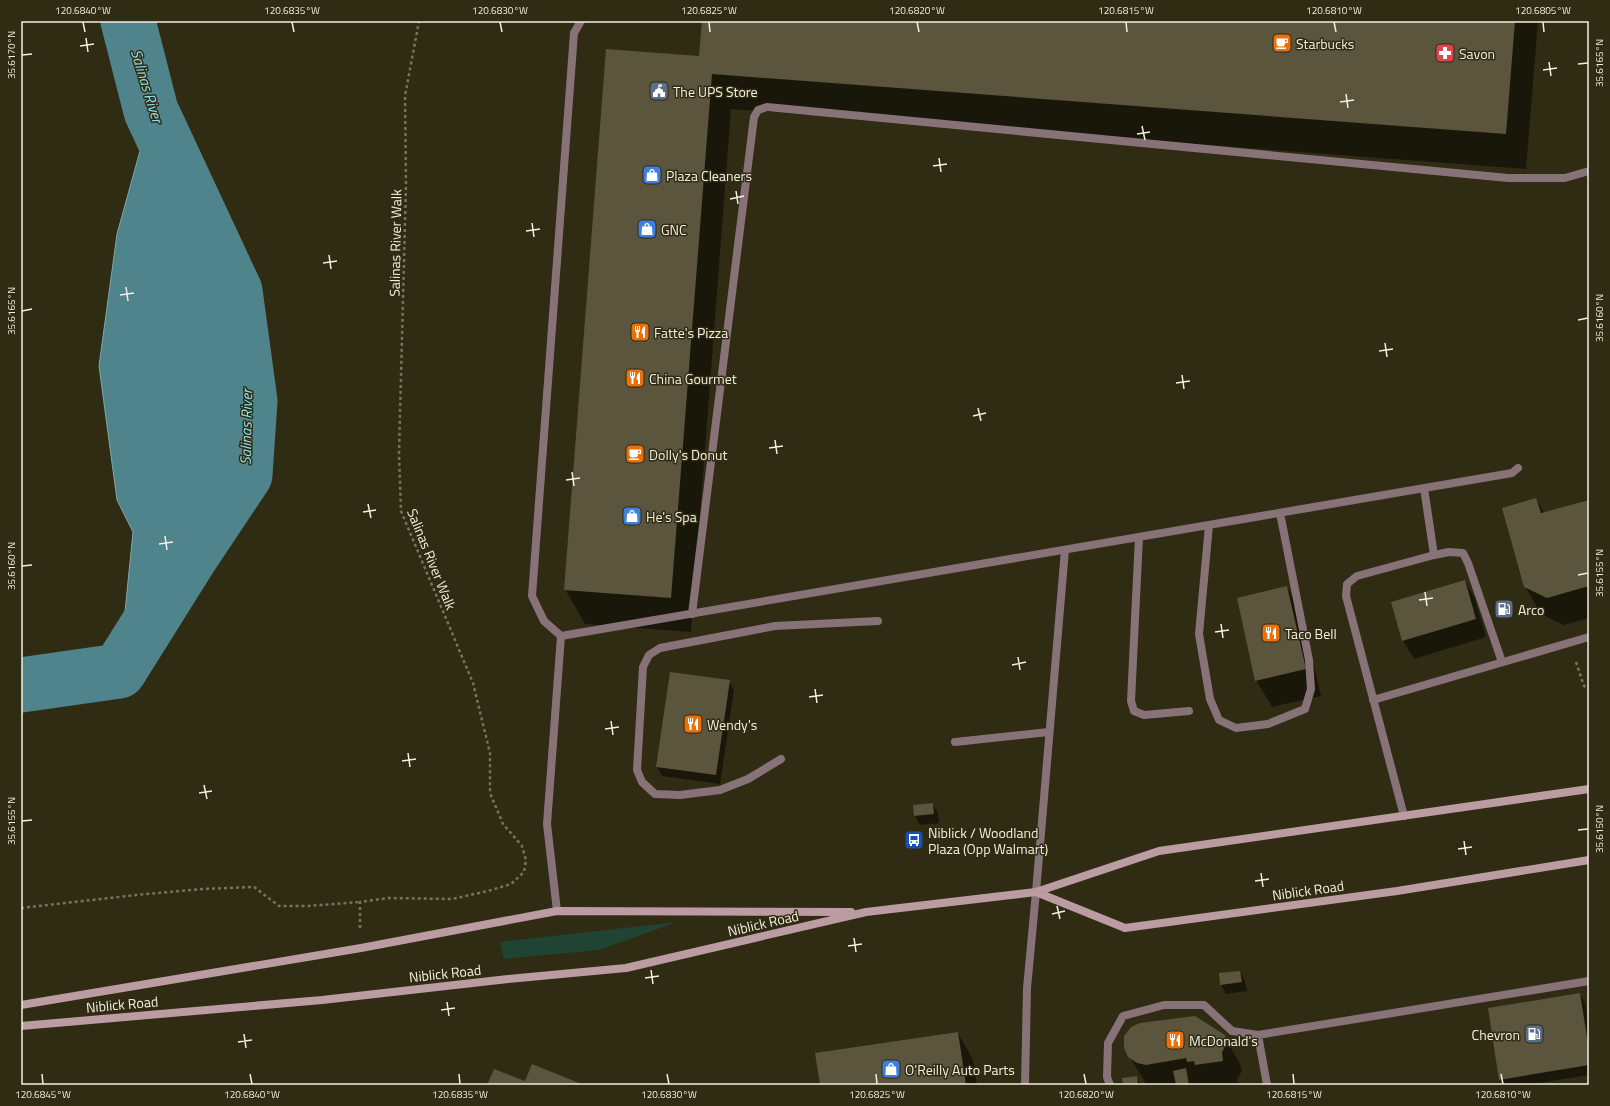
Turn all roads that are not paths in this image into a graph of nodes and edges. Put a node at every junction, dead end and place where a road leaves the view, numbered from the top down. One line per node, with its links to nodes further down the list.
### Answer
1 (581, 21): 12 (street)
2 (1589, 171): 10 (street)
3 (1518, 468): 4 (street)
4 (1424, 488): 5 (street); 9 (street)
5 (1280, 513): 6 (street); 6 (street)
6 (1209, 525): 7 (street)
7 (1139, 537): 8 (street); 16 (street)
8 (1065, 550): 10 (street); 17 (street)
9 (1434, 555): 14 (street); 15 (street)
10 (692, 614): 12 (street)
11 (878, 622): 19 (street)
12 (561, 636): 24 (street)
13 (1589, 637): 14 (street)
14 (1502, 662): 15 (street)
15 (1373, 700): 21 (street)
16 (1189, 711)
17 (1049, 732): 18 (street); 23 (street)
18 (955, 742)
19 (781, 759)
20 (1589, 789): 21 (main road, Niblick Road)
21 (1404, 816): 23 (main road, Niblick Road)
22 (1589, 860): 23 (main road, Niblick Road)
23 (1036, 892): 25 (main road, Niblick Road); 30 (street)
24 (557, 911): 25 (main road, Niblick Road); 27 (main road, Niblick Road)
25 (866, 912): 28 (main road, Niblick Road)
26 (1589, 981): 29 (street)
27 (21, 1004)
28 (21, 1026)
29 (1258, 1035): 31 (street); 32 (street)
30 (1025, 1085)
31 (1110, 1085)
32 (1266, 1085)

